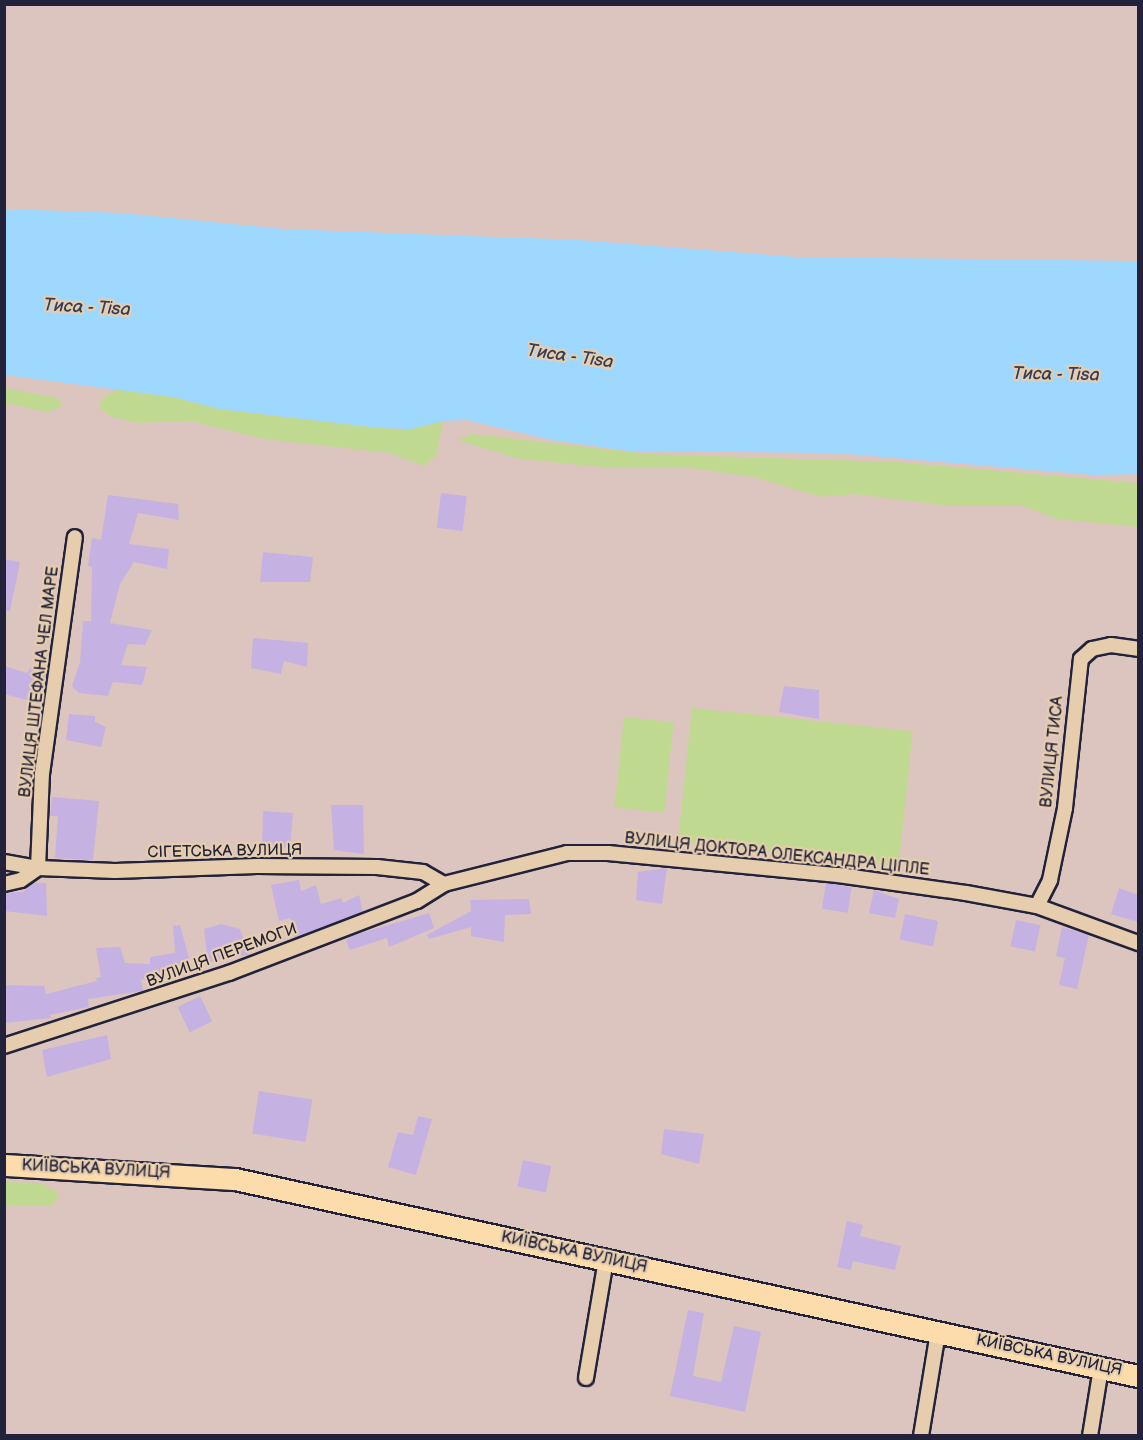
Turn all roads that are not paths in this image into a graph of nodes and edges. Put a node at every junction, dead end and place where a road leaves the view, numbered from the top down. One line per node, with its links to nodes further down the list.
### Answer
1 (75, 537): 4 (street, ВУЛИЦЯ ШТЕФАНА ЧЕЛ МАРЕ)
2 (1138, 649): 7 (street, ВУЛИЦЯ ТИСА)
3 (4, 862): 4 (street, СІГЕТСЬКА ВУЛИЦЯ)
4 (38, 868): 5 (street); 6 (street, СІГЕТСЬКА ВУЛИЦЯ)
5 (4, 884)
6 (444, 884): 7 (street, ВУЛИЦЯ ДОКТОРА ОЛЕКСАНДРА ЦІПЛЕ); 9 (street, ВУЛИЦЯ ПЕРЕМОГИ)
7 (1037, 906): 8 (street, ВУЛИЦЯ ДОКТОРА ОЛЕКСАНДРА ЦІПЛЕ)
8 (1138, 943)
9 (4, 1046)
10 (4, 1165): 11 (main road, КИЇВСЬКА ВУЛИЦЯ)
11 (606, 1260): 12 (main road, КИЇВСЬКА ВУЛИЦЯ); 15 (street)
12 (938, 1332): 13 (main road, КИЇВСЬКА ВУЛИЦЯ); 16 (street)
13 (1101, 1368): 14 (main road, КИЇВСЬКА ВУЛИЦЯ); 17 (street)
14 (1138, 1376)
15 (586, 1378)
16 (921, 1436)
17 (1090, 1436)

